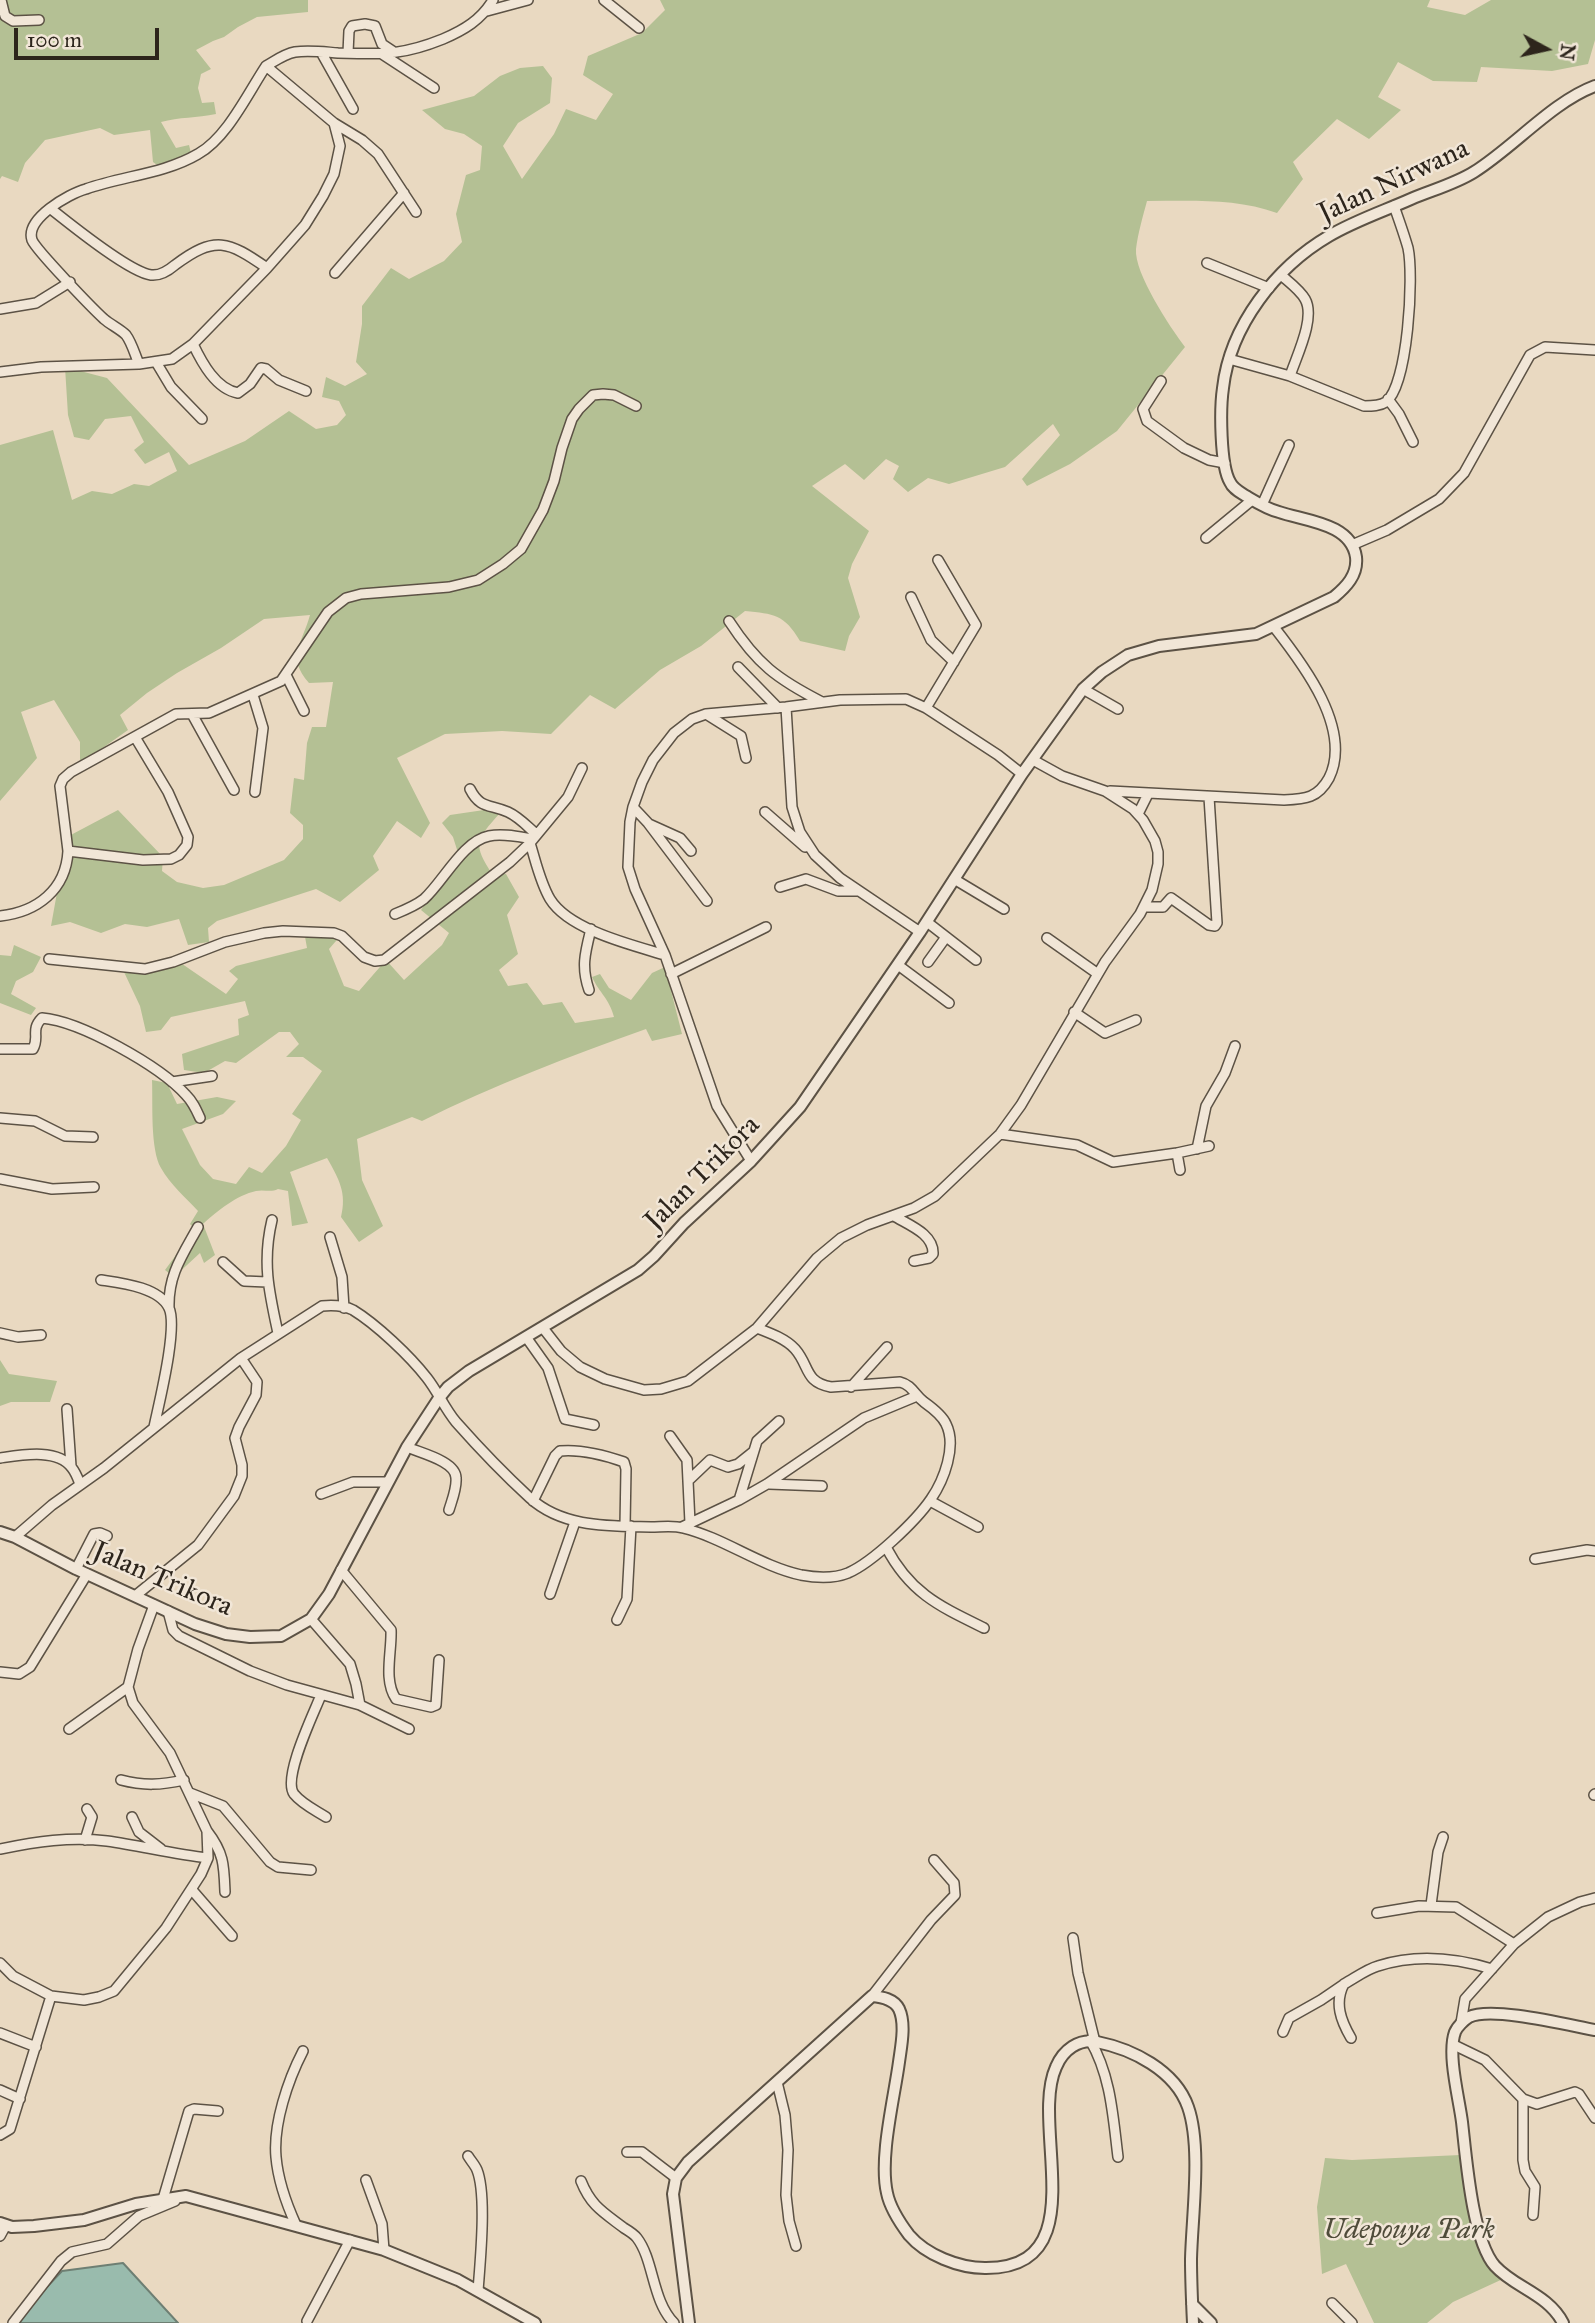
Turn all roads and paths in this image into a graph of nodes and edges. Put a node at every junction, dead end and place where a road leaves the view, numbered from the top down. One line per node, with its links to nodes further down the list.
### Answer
1 (1, 0): 6 (street)
2 (493, 0): 5 (street)
3 (528, 0): 5 (street)
4 (604, 0): 7 (street)
5 (487, 11): 11 (street)
6 (39, 20)
7 (639, 28)
8 (321, 52): 9 (street); 12 (street); 15 (street)
9 (348, 53): 10 (street); 11 (street)
10 (382, 54): 11 (street); 14 (street)
11 (397, 54)
12 (266, 66): 16 (street); 19 (street)
13 (1595, 86): 18 (street, Jalan Nirwana)
14 (434, 88)
15 (353, 109)
16 (334, 123): 17 (street); 22 (street)
17 (404, 193): 20 (street); 23 (street)
18 (1394, 206): 24 (street, Jalan Nirwana); 37 (street)
19 (51, 209): 22 (street); 25 (street)
20 (416, 212)
21 (1207, 263): 26 (street)
22 (267, 268): 28 (street)
23 (335, 273)
24 (1281, 275): 26 (street, Jalan Nirwana); 34 (street)
25 (70, 282): 27 (street); 32 (street)
26 (1269, 288): 30 (street, Jalan Nirwana)
27 (0, 309)
28 (193, 344): 31 (street); 36 (street)
29 (1595, 350): 45 (street)
30 (1228, 359): 34 (street); 42 (street, Jalan Nirwana)
31 (156, 362): 32 (street); 39 (street)
32 (139, 364): 33 (street)
33 (0, 372)
34 (1290, 376): 37 (street)
35 (1161, 381): 42 (street)
36 (306, 391)
37 (1388, 399): 40 (street)
38 (636, 406): 52 (street)
39 (202, 419)
40 (1413, 442)
41 (1289, 445): 43 (street)
42 (1225, 463): 43 (street, Jalan Nirwana)
43 (1257, 502): 44 (street); 45 (street, Jalan Nirwana)
44 (1206, 538)
45 (1354, 550): 49 (street, Jalan Trikora)
46 (937, 560): 50 (street)
47 (911, 597): 50 (street)
48 (729, 621): 55 (street)
49 (1274, 627): 53 (street, Jalan Trikora); 72 (street)
50 (954, 662): 57 (street)
51 (738, 667): 56 (street)
52 (286, 675): 54 (street); 59 (street)
53 (1083, 689): 58 (street); 64 (street, Jalan Trikora)
54 (253, 695): 60 (street); 70 (street)
55 (822, 702): 56 (street); 57 (street)
56 (782, 708): 61 (street); 80 (street)
57 (926, 708): 66 (street)
58 (1118, 709)
59 (304, 711)
60 (192, 714): 62 (street); 68 (street)
61 (706, 714): 63 (street); 73 (street)
62 (135, 737): 78 (street); 78 (street)
63 (746, 758)
64 (1034, 760): 66 (street, Jalan Trikora); 69 (street)
65 (582, 768): 77 (street)
66 (1022, 774): 81 (street, Jalan Trikora)
67 (470, 789): 77 (street)
68 (234, 790)
69 (1105, 791): 71 (street); 75 (street)
70 (255, 792)
71 (1148, 794): 72 (street); 75 (street)
72 (1209, 797): 85 (street)
73 (633, 807): 76 (street); 95 (street)
74 (765, 812): 80 (street)
75 (1138, 814): 85 (street)
76 (648, 823): 79 (street); 84 (street)
77 (533, 839): 87 (street); 91 (street); 96 (street)
78 (68, 851): 88 (street)
79 (691, 851)
80 (815, 855): 83 (street)
81 (954, 879): 86 (street); 89 (street, Jalan Trikora)
82 (780, 887): 83 (street)
83 (859, 891): 92 (street)
84 (707, 901)
85 (1144, 907): 101 (street)
86 (1003, 909)
87 (395, 914)
88 (0, 916)
89 (927, 922): 92 (street, Jalan Trikora); 93 (street)
90 (766, 927): 100 (street)
91 (591, 929): 95 (street); 102 (street)
92 (920, 932): 99 (street, Jalan Trikora)
93 (946, 937): 97 (street); 98 (street)
94 (1047, 938): 101 (street)
95 (665, 955): 100 (street)
96 (49, 959)
97 (975, 960)
98 (929, 962)
99 (898, 965): 103 (street); 117 (street, Jalan Trikora)
100 (671, 974): 117 (street)
101 (1098, 974): 104 (street)
102 (589, 990)
103 (949, 1003)
104 (1074, 1012): 105 (street); 112 (street)
105 (1136, 1020)
106 (1236, 1046): 115 (street)
107 (0, 1049): 109 (street)
108 (212, 1076): 109 (street)
109 (172, 1082): 111 (street)
110 (0, 1118): 113 (street)
111 (200, 1118)
112 (1000, 1134): 116 (street); 121 (street)
113 (93, 1138)
114 (1209, 1146): 115 (street)
115 (1197, 1149): 116 (street)
116 (1177, 1153): 118 (street)
117 (751, 1161): 131 (street, Jalan Trikora)
118 (1180, 1170)
119 (0, 1179): 120 (street)
120 (94, 1186)
121 (894, 1216): 125 (street); 132 (street)
122 (272, 1220): 128 (street)
123 (198, 1227): 129 (street)
124 (330, 1237): 130 (street)
125 (914, 1261)
126 (223, 1262): 128 (street)
127 (101, 1280): 129 (street)
128 (267, 1282): 134 (street)
129 (169, 1308): 145 (street)
130 (344, 1308): 134 (street); 141 (street)
131 (542, 1328): 132 (street); 136 (street, Jalan Trikora)
132 (757, 1328): 139 (street)
133 (0, 1333): 135 (street)
134 (278, 1333): 138 (street)
135 (41, 1335)
136 (526, 1337): 141 (street, Jalan Trikora); 144 (street)
137 (887, 1347): 139 (street)
138 (241, 1357): 145 (street); 175 (street)
139 (851, 1387): 140 (street)
140 (917, 1396): 153 (street); 159 (street)
141 (439, 1398): 147 (street, Jalan Trikora); 158 (street)
142 (67, 1409): 150 (street)
143 (779, 1421): 148 (street)
144 (594, 1425)
145 (154, 1427): 154 (street)
146 (670, 1436): 151 (street)
147 (407, 1447): 152 (street, Jalan Trikora); 160 (street)
148 (754, 1452): 151 (street); 157 (street)
149 (0, 1458): 150 (street)
150 (71, 1466): 154 (street)
151 (689, 1480): 162 (street)
152 (388, 1482): 156 (street); 172 (street, Jalan Trikora)
153 (767, 1483): 155 (street); 157 (street)
154 (80, 1484): 167 (street)
155 (822, 1486)
156 (321, 1494)
157 (739, 1500): 162 (street)
158 (533, 1501): 161 (street); 163 (street)
159 (930, 1501): 164 (street); 168 (street)
160 (449, 1510)
161 (575, 1522): 163 (street); 174 (street)
162 (686, 1525): 163 (street); 168 (street)
163 (628, 1526): 179 (street)
164 (978, 1527)
165 (0, 1532): 167 (street, Jalan Trikora)
166 (107, 1536): 171 (street)
167 (15, 1537): 171 (street, Jalan Trikora)
168 (886, 1547): 180 (street)
169 (1595, 1551): 170 (street)
170 (1535, 1559)
171 (76, 1569): 173 (street, Jalan Trikora)
172 (341, 1570): 178 (street, Jalan Trikora); 181 (street)
173 (87, 1574): 175 (street, Jalan Trikora); 182 (street)
174 (550, 1594)
175 (135, 1596): 176 (street, Jalan Trikora)
176 (154, 1605): 177 (street, Jalan Trikora); 183 (street)
177 (168, 1611): 178 (street, Jalan Trikora); 184 (street)
178 (311, 1619): 185 (street)
179 (617, 1620)
180 (984, 1628)
181 (439, 1660)
182 (0, 1672)
183 (128, 1687): 186 (street); 189 (street)
184 (321, 1695): 185 (street); 192 (street)
185 (360, 1705): 187 (street)
186 (69, 1729)
187 (409, 1729)
188 (121, 1780): 189 (street)
189 (184, 1780): 190 (street)
190 (190, 1793): 194 (street); 201 (street)
191 (87, 1809): 196 (street)
192 (326, 1816)
193 (132, 1817): 198 (street)
194 (207, 1832): 199 (street); 203 (street)
195 (1443, 1837): 205 (street)
196 (85, 1840): 197 (street); 198 (street)
197 (0, 1849)
198 (165, 1852): 199 (street)
199 (208, 1858): 202 (street)
200 (934, 1860): 214 (street)
201 (311, 1870)
202 (192, 1890): 207 (street); 213 (street)
203 (225, 1892)
204 (1595, 1898): 209 (street)
205 (1431, 1905): 206 (street); 209 (street)
206 (1377, 1913)
207 (232, 1936)
208 (1073, 1938): 220 (street)
209 (1514, 1944): 211 (street)
210 (0, 1963): 213 (street)
211 (1492, 1969): 212 (street); 215 (street)
212 (1344, 1983): 217 (street); 219 (street)
213 (51, 1996): 222 (street)
214 (872, 1996): 220 (street); 224 (street)
215 (1461, 2023): 216 (street); 221 (street)
216 (1595, 2030)
217 (1283, 2032)
218 (0, 2033): 222 (street)
219 (1351, 2038)
220 (1092, 2041): 233 (street); 248 (street)
221 (1454, 2045): 227 (street); 257 (street)
222 (36, 2047): 226 (street)
223 (303, 2051): 241 (street)
224 (777, 2082): 234 (street); 244 (street)
225 (0, 2090): 226 (street)
226 (20, 2099): 230 (street)
227 (1523, 2099): 229 (street); 239 (street)
228 (218, 2111): 238 (street)
229 (1595, 2118)
230 (0, 2136)
231 (627, 2152): 234 (street)
232 (468, 2156): 246 (street)
233 (1118, 2157)
234 (676, 2178): 253 (street)
235 (366, 2180): 245 (street)
236 (580, 2181): 252 (street)
237 (186, 2196): 238 (street); 241 (street); 250 (street)
238 (163, 2199): 240 (street)
239 (1533, 2215)
240 (3, 2224): 242 (street)
241 (296, 2225): 243 (street)
242 (0, 2236)
243 (350, 2240): 245 (street); 249 (street)
244 (796, 2246)
245 (384, 2250): 246 (street)
246 (478, 2291): 251 (street)
247 (1332, 2303): 256 (street)
248 (1192, 2304): 254 (street); 255 (street)
249 (307, 2321)
250 (13, 2323)
251 (535, 2323)
252 (674, 2323)
253 (689, 2323)
254 (1193, 2323)
255 (1211, 2323)
256 (1352, 2323)
257 (1563, 2323)

